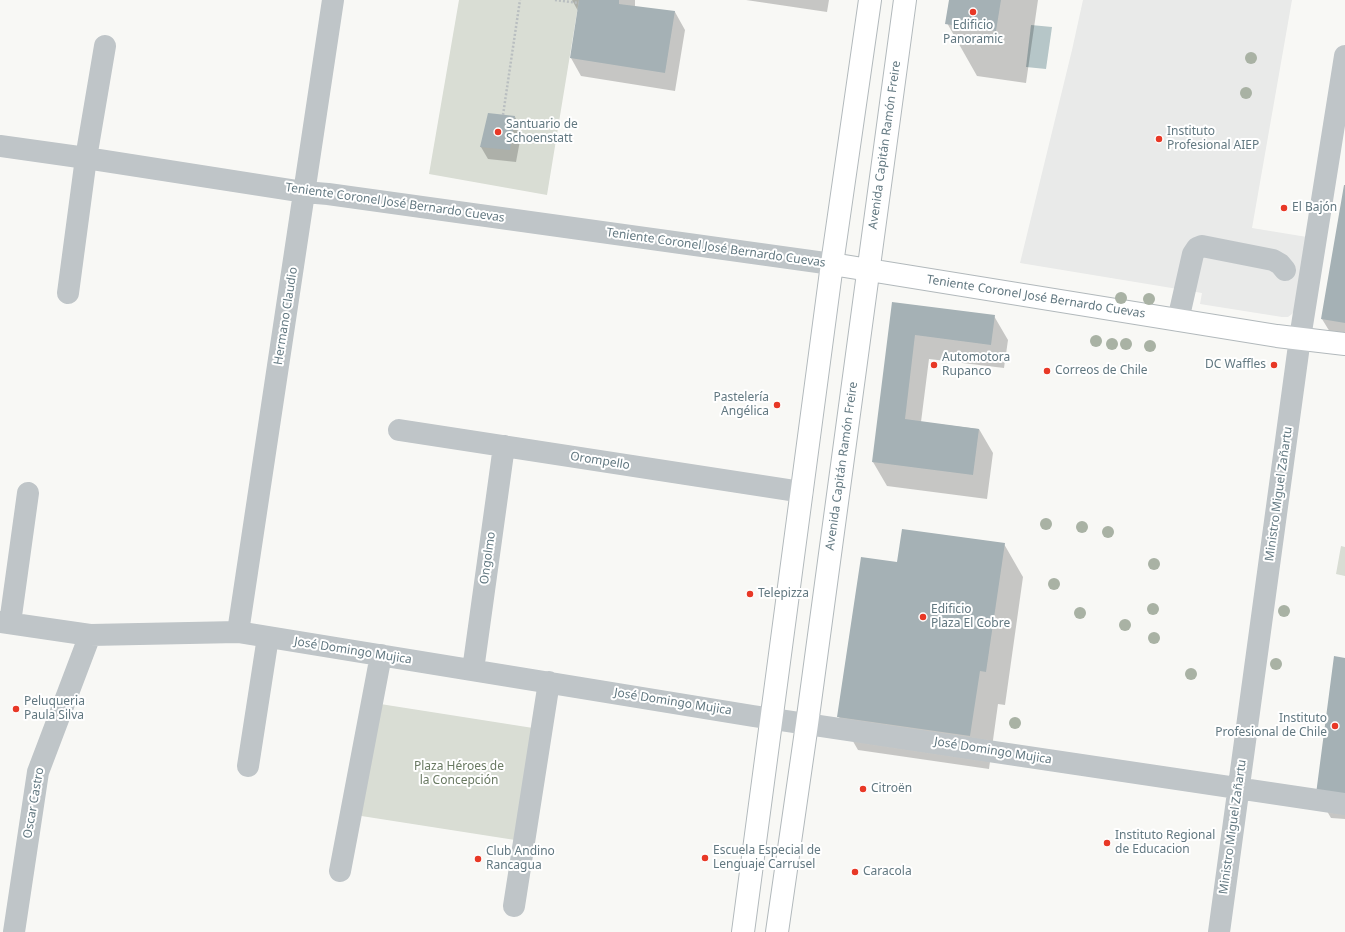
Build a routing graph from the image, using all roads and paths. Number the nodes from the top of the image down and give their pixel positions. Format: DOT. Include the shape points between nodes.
graph roads {
  1 [pos="333,0"];
  2 [pos="520,0"];
  3 [pos="555,0"];
  4 [pos="870,0"];
  5 [pos="905,0"];
  6 [pos="578,3"];
  7 [pos="105,46"];
  8 [pos="1345,56"];
  9 [pos="503,115"];
  10 [pos="0,146"];
  11 [pos="86,158"];
  12 [pos="304,192"];
  13 [pos="832,264"];
  14 [pos="868,270"];
  15 [pos="1284,270"];
  16 [pos="68,293"];
  17 [pos="1178,320"];
  18 [pos="1300,338"];
  19 [pos="1345,344"];
  20 [pos="399,430"];
  21 [pos="504,446"];
  22 [pos="802,492"];
  23 [pos="28,493"];
  24 [pos="5,622"];
  25 [pos="238,632"];
  26 [pos="90,635"];
  27 [pos="268,637"];
  28 [pos="381,655"];
  29 [pos="473,670"];
  30 [pos="549,682"];
  31 [pos="772,718"];
  32 [pos="807,724"];
  33 [pos="248,766"];
  34 [pos="1239,788"];
  35 [pos="1345,804"];
  36 [pos="340,871"];
  37 [pos="514,906"];
  38 [pos="14,932"];
  39 [pos="743,932"];
  40 [pos="777,932"];
  41 [pos="1219,932"];
  1 -- 12 [label="street, Hermano Claudio"];
  2 -- 9 [label="path"];
  3 -- 6 [label="path"];
  4 -- 13 [label="main road"];
  5 -- 14 [label="main road, Avenida Capitán Ramón Freire"];
  7 -- 11 [label="street"];
  8 -- 18 [label="street, Ministro Miguel Zañartu"];
  10 -- 11 [label="street, Teniente Coronel José Bernardo Cuevas"];
  11 -- 12 [label="street, Teniente Coronel José Bernardo Cuevas"];
  11 -- 16 [label="street"];
  12 -- 13 [label="street, Teniente Coronel José Bernardo Cuevas"];
  12 -- 25 [label="street, Hermano Claudio"];
  13 -- 14 [label="main road, Teniente Coronel José Bernardo Cuevas"];
  13 -- 22 [label="main road"];
  14 -- 17 [label="main road, Teniente Coronel José Bernardo Cuevas"];
  14 -- 32 [label="main road, Avenida Capitán Ramón Freire"];
  15 -- 17 [label="street" via="1280,264 1272,260 1202,246 1197,248 1193,254"];
  17 -- 18 [label="main road, Teniente Coronel José Bernardo Cuevas"];
  18 -- 19 [label="main road, Teniente Coronel José Bernardo Cuevas"];
  18 -- 34 [label="street, Ministro Miguel Zañartu"];
  20 -- 21 [label="street, Orompello"];
  21 -- 22 [label="street, Orompello"];
  21 -- 29 [label="street, Ongolmo"];
  22 -- 31 [label="main road"];
  23 -- 24 [label="street"];
  24 -- 26 [label="street, José Domingo Mujica"];
  25 -- 26 [label="street, José Domingo Mujica"];
  25 -- 27 [label="street, José Domingo Mujica"];
  26 -- 38 [label="street, Oscar Castro" via="38,772"];
  27 -- 28 [label="street, José Domingo Mujica"];
  27 -- 33 [label="street"];
  28 -- 29 [label="street, José Domingo Mujica"];
  28 -- 36 [label="street"];
  29 -- 30 [label="street, José Domingo Mujica"];
  30 -- 31 [label="street, José Domingo Mujica"];
  30 -- 37 [label="street"];
  31 -- 32 [label="street, José Domingo Mujica"];
  31 -- 39 [label="main road"];
  32 -- 34 [label="street, José Domingo Mujica"];
  32 -- 40 [label="main road, Avenida Capitán Ramón Freire"];
  34 -- 35 [label="street, José Domingo Mujica"];
  34 -- 41 [label="street, Ministro Miguel Zañartu"];
}
